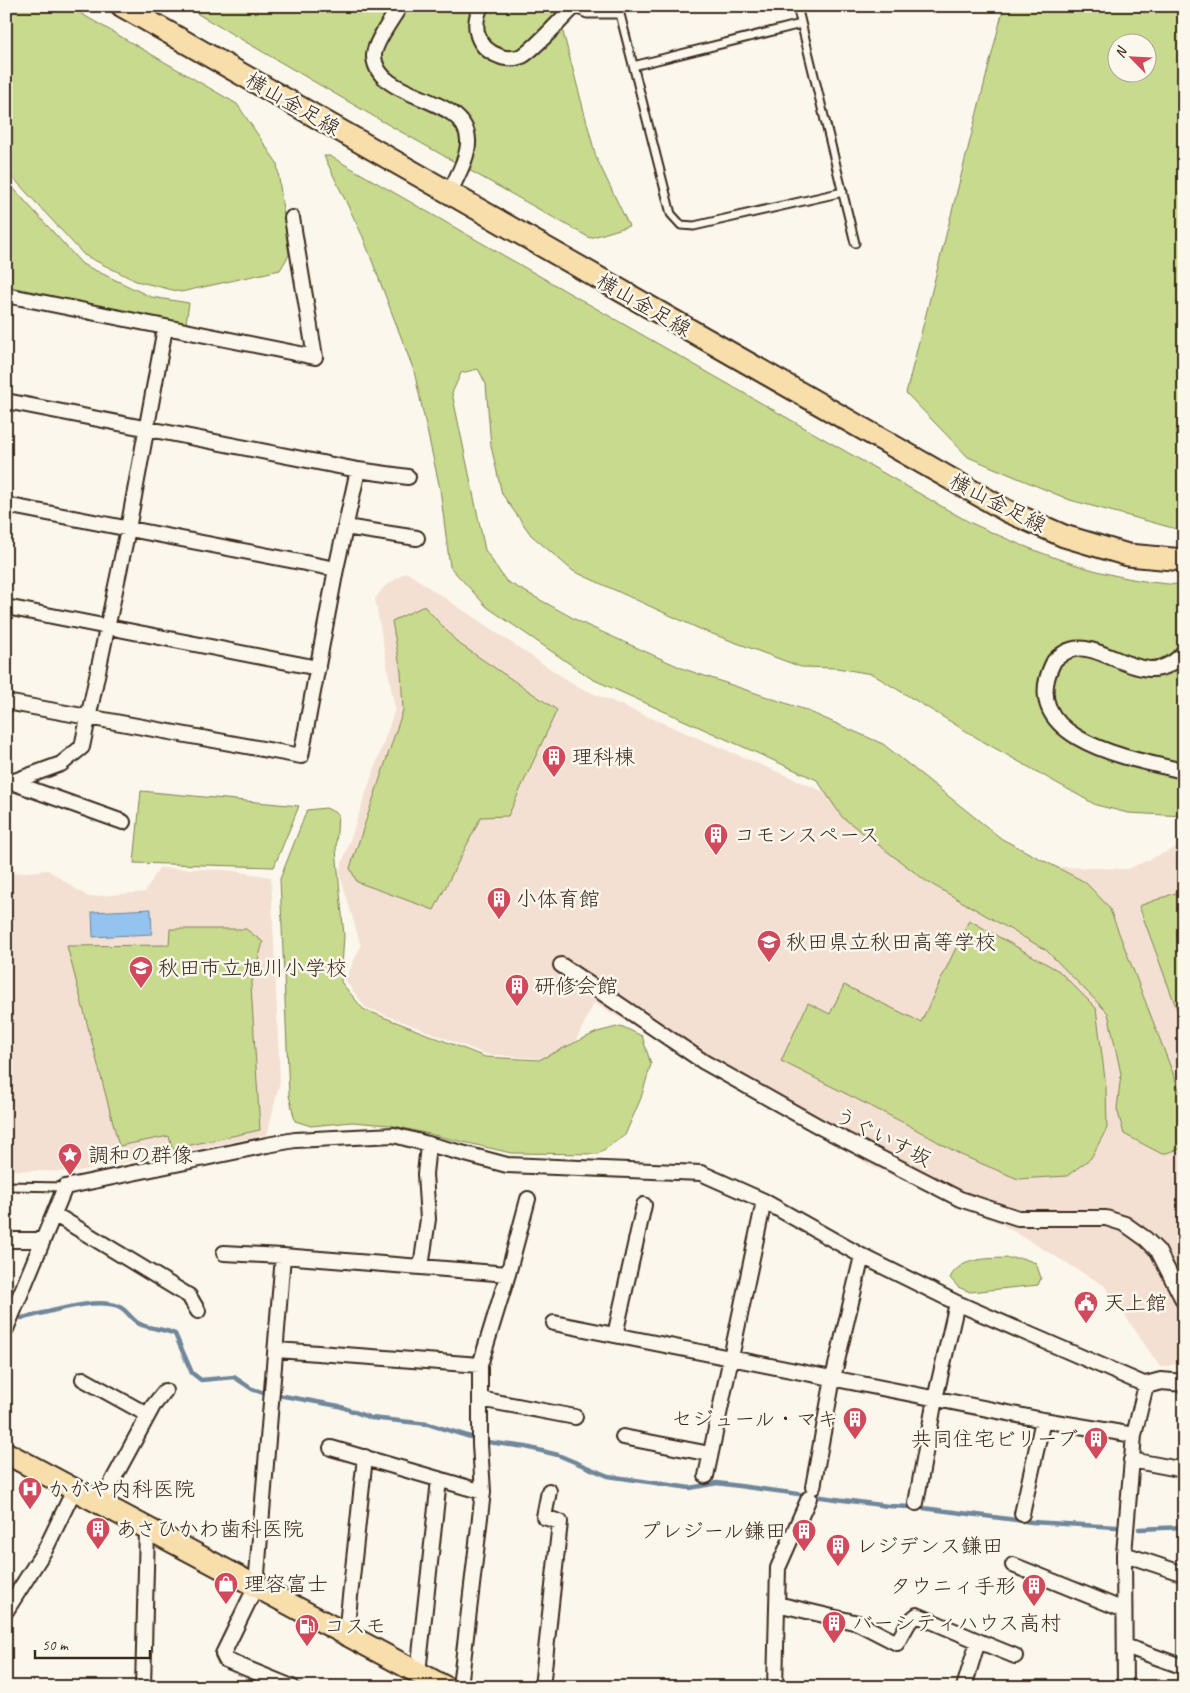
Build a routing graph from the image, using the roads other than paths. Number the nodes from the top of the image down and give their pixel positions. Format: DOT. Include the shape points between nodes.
graph roads {
  1 [pos="122,6"];
  2 [pos="400,6"];
  3 [pos="481,6"];
  4 [pos="797,6"];
  5 [pos="573,8"];
  6 [pos="801,24"];
  7 [pos="633,66"];
  8 [pos="843,192"];
  9 [pos="450,194"];
  10 [pos="292,218"];
  11 [pos="855,243"];
  12 [pos="6,295"];
  13 [pos="165,328"];
  14 [pos="6,401"];
  15 [pos="146,427"];
  16 [pos="358,470"];
  17 [pos="408,477"];
  18 [pos="6,505"];
  19 [pos="345,526"];
  20 [pos="128,529"];
  21 [pos="417,538"];
  22 [pos="1184,560"];
  23 [pos="336,569"];
  24 [pos="6,607"];
  25 [pos="108,628"];
  26 [pos="1184,652"];
  27 [pos="318,668"];
  28 [pos="6,702"];
  29 [pos="89,718"];
  30 [pos="1184,771"];
  31 [pos="8,783"];
  32 [pos="123,822"];
  33 [pos="561,965"];
  34 [pos="428,1145"];
  35 [pos="6,1186"];
  36 [pos="65,1187"];
  37 [pos="528,1199"];
  38 [pos="764,1201"];
  39 [pos="644,1205"];
  40 [pos="54,1214"];
  41 [pos="6,1240"];
  42 [pos="43,1240"];
  43 [pos="224,1253"];
  44 [pos="283,1256"];
  45 [pos="862,1256"];
  46 [pos="421,1267"];
  47 [pos="508,1274"];
  48 [pos="957,1302"];
  49 [pos="1184,1302"];
  50 [pos="198,1311"];
  51 [pos="554,1323"];
  52 [pos="6,1329"];
  53 [pos="615,1335"];
  54 [pos="276,1350"];
  55 [pos="730,1357"];
  56 [pos="480,1365"];
  57 [pos="833,1378"];
  58 [pos="83,1379"];
  59 [pos="1184,1383"];
  60 [pos="1146,1385"];
  61 [pos="165,1391"];
  62 [pos="480,1399"];
  63 [pos="935,1399"];
  64 [pos="148,1415"];
  65 [pos="575,1417"];
  66 [pos="1043,1420"];
  67 [pos="1134,1435"];
  68 [pos="623,1437"];
  69 [pos="330,1448"];
  70 [pos="6,1453"];
  71 [pos="710,1454"];
  72 [pos="365,1458"];
  73 [pos="1131,1460"];
  74 [pos="1184,1470"];
  75 [pos="706,1476"];
  76 [pos="439,1480"];
  77 [pos="74,1490"];
  78 [pos="550,1490"];
  79 [pos="483,1492"];
  80 [pos="916,1503"];
  81 [pos="100,1504"];
  82 [pos="1022,1514"];
  83 [pos="147,1529"];
  84 [pos="1124,1554"];
  85 [pos="1013,1565"];
  86 [pos="1184,1574"];
  87 [pos="256,1586"];
  88 [pos="777,1604"];
  89 [pos="1124,1610"];
  90 [pos="6,1611"];
  91 [pos="346,1634"];
  92 [pos="978,1641"];
  93 [pos="1125,1646"];
  94 [pos="1016,1656"];
  95 [pos="1184,1667"];
  96 [pos="418,1673"];
  97 [pos="143,1687"];
  98 [pos="292,1687"];
  99 [pos="445,1687"];
  100 [pos="460,1687"];
  101 [pos="542,1687"];
  102 [pos="775,1687"];
  103 [pos="964,1687"];
  104 [pos="1125,1687"];
  1 -- 9 [label="main road, 横山金足線"];
  2 -- 9 [label="street" via="380,38 374,56 380,73 387,80 445,109 458,118 465,130 468,139 466,152"];
  3 -- 5 [label="street" via="475,29 479,43 489,53 505,59 522,56"];
  4 -- 6 [label="lane"];
  5 -- 7 [label="lane" via="587,14 620,14"];
  6 -- 7 [label="lane"];
  6 -- 8 [label="lane"];
  7 -- 8 [label="lane" via="671,214 681,225 694,226"];
  8 -- 11 [label="lane"];
  9 -- 22 [label="main road, 横山金足線" via="1007,511 1056,532 1128,555"];
  10 -- 13 [label="street" via="315,357"];
  12 -- 13 [label="street"];
  13 -- 15 [label="street"];
  14 -- 15 [label="street"];
  15 -- 16 [label="street"];
  15 -- 20 [label="street"];
  16 -- 17 [label="street"];
  16 -- 19 [label="street"];
  18 -- 20 [label="street"];
  19 -- 21 [label="street"];
  19 -- 23 [label="street"];
  20 -- 23 [label="street"];
  20 -- 25 [label="street"];
  23 -- 27 [label="street"];
  24 -- 25 [label="street"];
  25 -- 27 [label="street"];
  25 -- 29 [label="street"];
  26 -- 30 [label="street" via="1176,662 1153,670 1124,664 1092,649 1069,650 1054,660 1044,687 1047,708 1057,723 1071,733 1102,749"];
  27 -- 29 [label="street" via="301,756"];
  28 -- 29 [label="street"];
  29 -- 31 [label="street" via="82,747 61,764"];
  31 -- 32 [label="street"];
  33 -- 49 [label="street, うぐいす坂" via="704,1062 820,1127 960,1199 1018,1218 1106,1218 1125,1224 1158,1251"];
  34 -- 36 [label="street" via="394,1135 295,1140"];
  34 -- 38 [label="street" via="506,1165 701,1173"];
  34 -- 46 [label="street" via="425,1174 428,1219"];
  35 -- 36 [label="lane"];
  36 -- 40 [label="street"];
  37 -- 47 [label="street"];
  38 -- 45 [label="street"];
  38 -- 55 [label="street"];
  39 -- 53 [label="street"];
  40 -- 42 [label="street"];
  40 -- 50 [label="street" via="189,1296"];
  41 -- 42 [label="street"];
  42 -- 52 [label="street"];
  43 -- 44 [label="street"];
  44 -- 46 [label="street"];
  44 -- 54 [label="street"];
  45 -- 48 [label="street"];
  45 -- 57 [label="street"];
  46 -- 47 [label="street"];
  47 -- 56 [label="street"];
  48 -- 60 [label="street"];
  48 -- 63 [label="street"];
  51 -- 53 [label="street"];
  53 -- 55 [label="street"];
  54 -- 56 [label="street"];
  54 -- 87 [label="street"];
  55 -- 57 [label="street"];
  55 -- 71 [label="street"];
  56 -- 62 [label="street"];
  57 -- 63 [label="street"];
  57 -- 88 [label="street" via="811,1492 778,1568"];
  58 -- 64 [label="street"];
  59 -- 60 [label="street" via="1161,1381"];
  60 -- 67 [label="street"];
  61 -- 64 [label="street"];
  62 -- 65 [label="street"];
  62 -- 79 [label="street"];
  63 -- 66 [label="street"];
  63 -- 80 [label="street"];
  64 -- 81 [label="street"];
  66 -- 67 [label="street"];
  66 -- 82 [label="street"];
  67 -- 73 [label="street"];
  68 -- 71 [label="street"];
  69 -- 72 [label="street"];
  70 -- 77 [label="main road"];
  71 -- 75 [label="street"];
  72 -- 76 [label="street"];
  72 -- 91 [label="street"];
  73 -- 74 [label="street"];
  73 -- 84 [label="street"];
  76 -- 79 [label="street"];
  76 -- 96 [label="street"];
  77 -- 81 [label="main road"];
  77 -- 90 [label="street" via="46,1548"];
  78 -- 101 [label="street" via="544,1517 560,1522"];
  79 -- 100 [label="street"];
  81 -- 83 [label="main road"];
  83 -- 87 [label="main road"];
  83 -- 97 [label="street"];
  84 -- 86 [label="street"];
  84 -- 89 [label="street"];
  85 -- 89 [label="street"];
  87 -- 91 [label="main road"];
  87 -- 98 [label="street" via="223,1654 226,1660"];
  88 -- 92 [label="street" via="858,1623 897,1643 917,1615"];
  88 -- 102 [label="street"];
  89 -- 93 [label="street"];
  91 -- 96 [label="main road"];
  92 -- 94 [label="street"];
  92 -- 103 [label="street"];
  93 -- 95 [label="street"];
  93 -- 104 [label="street"];
  96 -- 99 [label="main road"];
}
